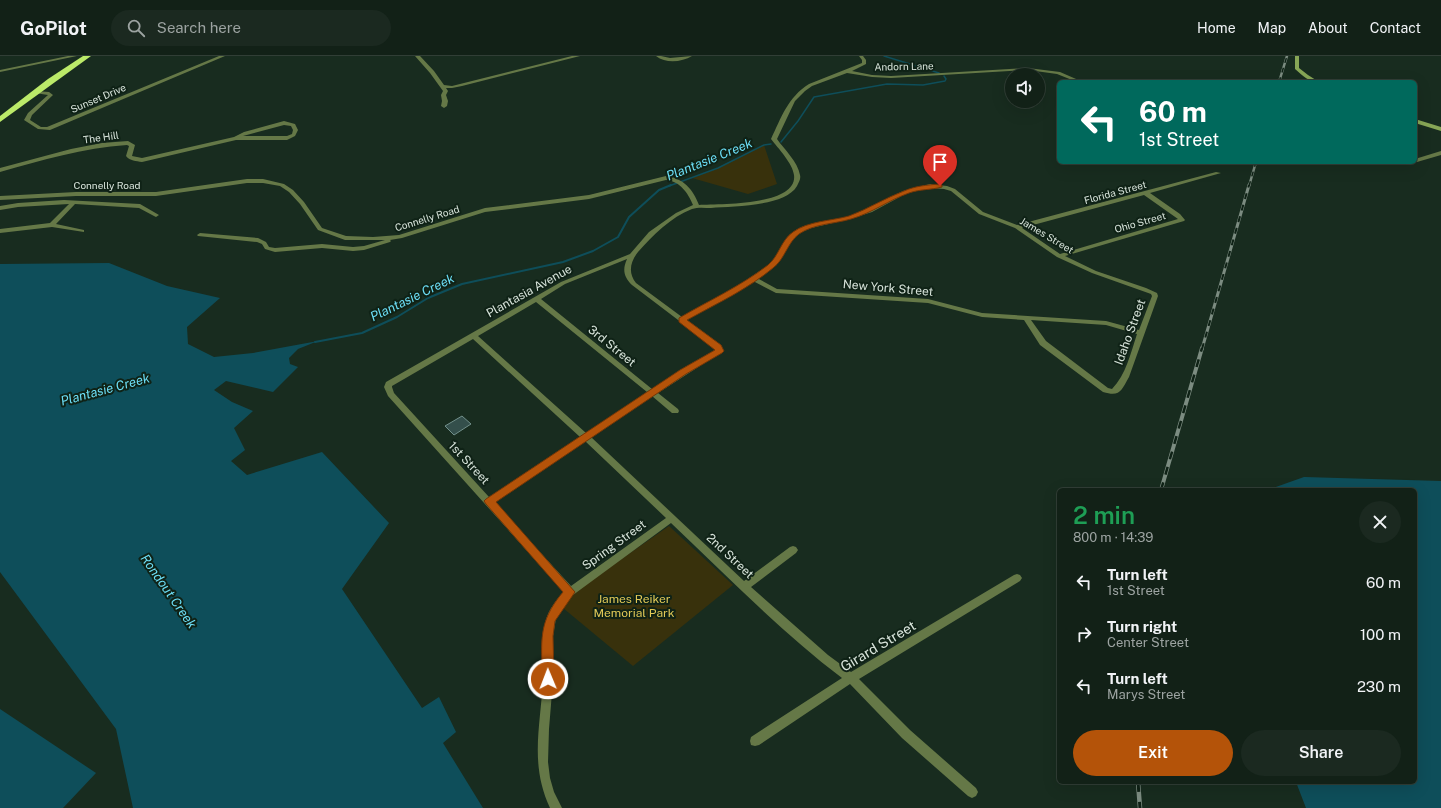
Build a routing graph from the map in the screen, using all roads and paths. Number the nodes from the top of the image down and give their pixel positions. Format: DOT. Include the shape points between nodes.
graph roads {
  1 [pos="74,56"];
  2 [pos="88,56"];
  3 [pos="223,56"];
  4 [pos="417,56"];
  5 [pos="578,56"];
  6 [pos="658,56"];
  7 [pos="690,56"];
  8 [pos="861,56"];
  9 [pos="1297,56"];
  10 [pos="0,70"];
  11 [pos="846,72"];
  12 [pos="1076,80"];
  13 [pos="1313,80"];
  14 [pos="442,86"];
  15 [pos="37,92"];
  16 [pos="444,106"];
  17 [pos="0,120"];
  18 [pos="1417,122"];
  19 [pos="1441,129"];
  20 [pos="236,138"];
  21 [pos="1441,153"];
  22 [pos="1417,160"];
  23 [pos="0,170"];
  24 [pos="1218,173"];
  25 [pos="1146,193"];
  26 [pos="0,198"];
  27 [pos="73,203"];
  28 [pos="696,206"];
  29 [pos="0,208"];
  30 [pos="156,215"];
  31 [pos="52,225"];
  32 [pos="1017,227"];
  33 [pos="0,231"];
  34 [pos="82,231"];
  35 [pos="200,235"];
  36 [pos="400,237"];
  37 [pos="632,255"];
  38 [pos="1059,256"];
  39 [pos="754,278"];
  40 [pos="1139,287"];
  41 [pos="536,298"];
  42 [pos="1026,318"];
  43 [pos="682,320"];
  44 [pos="1141,333"];
  45 [pos="473,335"];
  46 [pos="389,384"];
  47 [pos="652,393"];
  48 [pos="675,411"];
  49 [pos="585,438"];
  50 [pos="489,501"];
  51 [pos="672,518"];
  52 [pos="792,550"];
  53 [pos="1017,578"];
  54 [pos="744,587"];
  55 [pos="570,592"];
  56 [pos="851,678"];
  57 [pos="755,741"];
  58 [pos="972,792"];
  59 [pos="556,808"];
  1 -- 10 [label="street"];
  2 -- 15 [label="highway"];
  3 -- 15 [label="street, Sunset Drive" via="48,129 40,128 27,120 51,95"];
  4 -- 14 [label="street"];
  5 -- 14 [label="street" via="462,85"];
  6 -- 7 [label="street" via="664,60"];
  8 -- 11 [label="street" via="864,64"];
  9 -- 13 [label="street" via="1297,68"];
  11 -- 12 [label="street, Andorn Lane" via="891,77 1028,69 1058,73"];
  11 -- 28 [label="street" via="815,83 797,94 774,139 797,174 791,191 772,200 757,203"];
  14 -- 16 [label="street" via="446,91 443,95"];
  15 -- 17 [label="highway"];
  18 -- 19 [label="street"];
  20 -- 20 [label="street, The Hill" via="284,123 292,124 296,128 293,136 287,138"];
  20 -- 23 [label="street, The Hill" via="142,160 129,156 132,145 128,143 102,145"];
  21 -- 22 [label="street"];
  24 -- 25 [label="street, Florida Street"];
  25 -- 32 [label="street, Florida Street"];
  25 -- 38 [label="street, Ohio Street" via="1182,220"];
  26 -- 36 [label="street, Connelly Road" via="76,194 156,194 263,181 291,191 320,229 345,238"];
  27 -- 29 [label="street"];
  27 -- 30 [label="street" via="140,206"];
  27 -- 31 [label="street"];
  28 -- 36 [label="street, Connelly Road" via="692,194 677,179 666,178 589,197 485,210"];
  28 -- 37 [label="street, Plantasia Avenue" via="662,225"];
  31 -- 33 [label="street"];
  31 -- 34 [label="street"];
  32 -- 38 [label="street, James Street"];
  32 -- 39 [label="street, James Street" via="981,213 953,190 940,186 920,188 906,192 870,211 809,227 796,233 788,241 779,258"];
  35 -- 36 [label="street" via="258,240 267,248 275,250 316,246 364,248"];
  37 -- 41 [label="street, Plantasia Avenue" via="568,280"];
  37 -- 43 [label="street" via="626,274 628,278"];
  38 -- 40 [label="street, James Street" via="1094,272"];
  39 -- 42 [label="street, New York Street" via="776,291 928,301 982,315"];
  39 -- 43 [label="street, James Street"];
  40 -- 44 [label="street, Idaho Street" via="1154,294"];
  41 -- 45 [label="street, Plantasia Avenue"];
  41 -- 47 [label="street, 3rd Street"];
  42 -- 44 [label="street, New York Street" via="1106,323"];
  42 -- 44 [label="street, Idaho Street" via="1043,343 1110,392 1115,391 1125,377"];
  43 -- 47 [label="street" via="720,350"];
  45 -- 46 [label="street, Plantasia Avenue"];
  45 -- 49 [label="street, 2nd Street"];
  46 -- 50 [label="street, 1st Street" via="391,394"];
  47 -- 48 [label="street, 3rd Street"];
  47 -- 49 [label="street"];
  49 -- 50 [label="street"];
  49 -- 51 [label="street, 2nd Street"];
  50 -- 55 [label="street, 1st Street"];
  51 -- 54 [label="street, 2nd Street"];
  51 -- 55 [label="street, Spring Street"];
  52 -- 54 [label="street"];
  53 -- 56 [label="street, Girard Street"];
  54 -- 56 [label="street, 2nd Street" via="824,658"];
  55 -- 59 [label="street, Spring Street" via="550,620 547,636 544,780"];
  56 -- 57 [label="street, Girard Street"];
  56 -- 58 [label="street, 2nd Street" via="906,734"];
}
